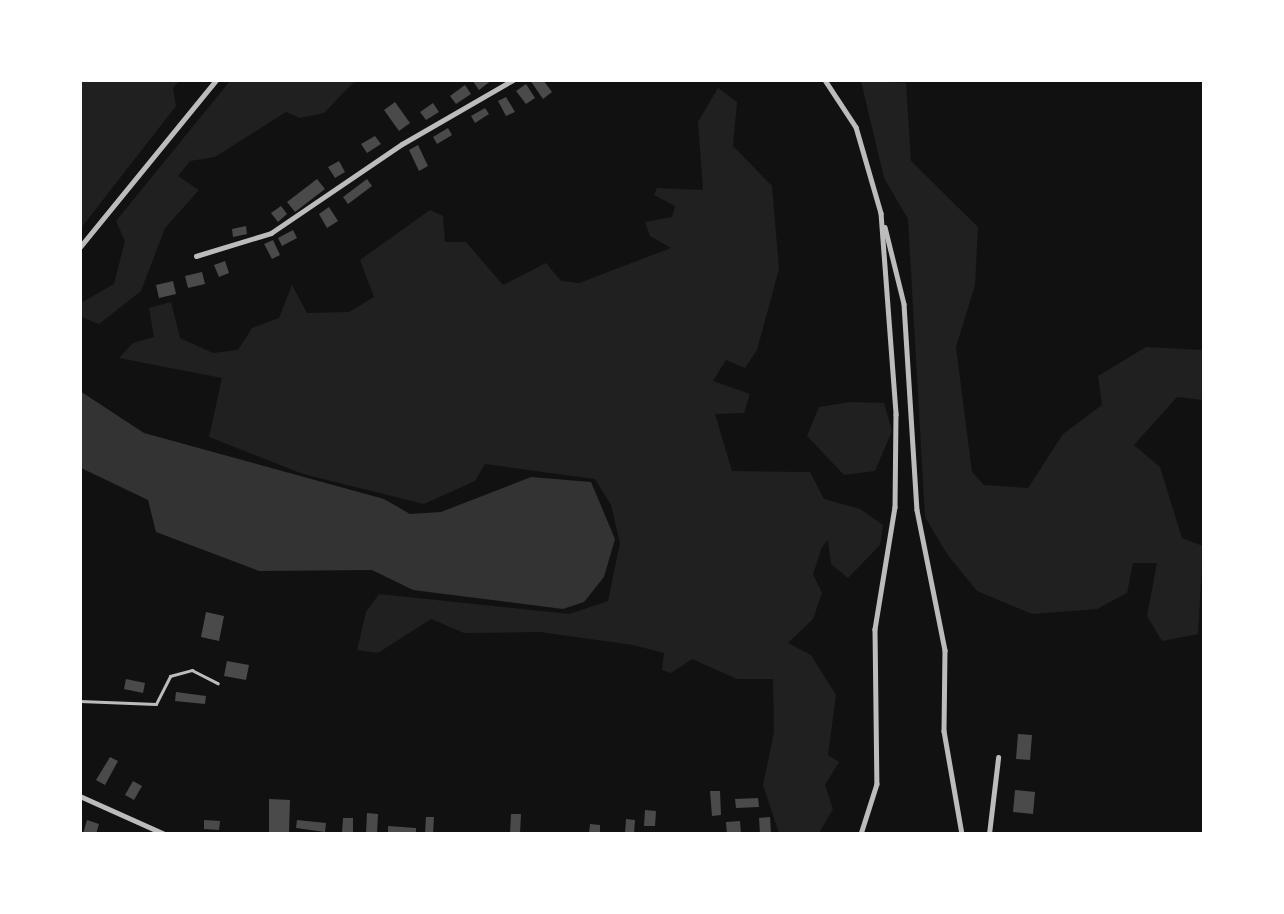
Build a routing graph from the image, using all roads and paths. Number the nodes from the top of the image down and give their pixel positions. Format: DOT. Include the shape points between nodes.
graph roads {
  1 [pos="216,80"];
  2 [pos="513,80"];
  3 [pos="825,80"];
  4 [pos="881,213"];
  5 [pos="80,247"];
  6 [pos="196,256"];
  7 [pos="218,683"];
  8 [pos="80,701"];
  9 [pos="998,758"];
  10 [pos="80,796"];
  11 [pos="165,834"];
  12 [pos="861,834"];
  13 [pos="962,834"];
  14 [pos="989,834"];
  1 -- 5 [label="street"];
  2 -- 6 [label="street" via="393,150 271,233"];
  3 -- 4 [label="street" via="856,127"];
  4 -- 12 [label="street" via="896,414 895,507 875,629 877,784"];
  4 -- 13 [label="street" via="904,304 917,510 945,650 944,731"];
  7 -- 8 [label="lane" via="192,670 170,677 156,704"];
  9 -- 14 [label="street"];
  10 -- 11 [label="street"];
}
